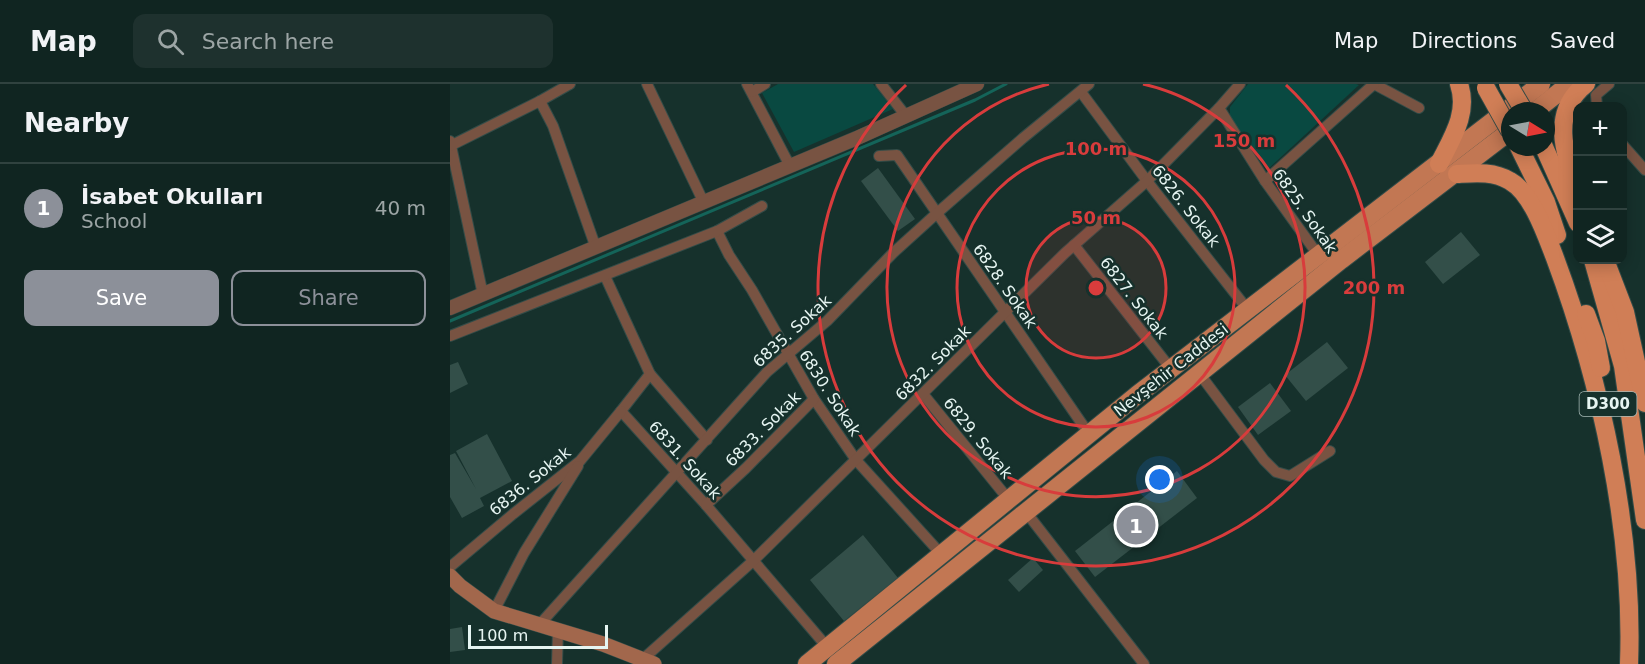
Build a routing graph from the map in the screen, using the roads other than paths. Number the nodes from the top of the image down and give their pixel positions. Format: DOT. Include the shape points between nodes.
graph roads {
  1 [pos="570,84"];
  2 [pos="646,84"];
  3 [pos="765,84"];
  4 [pos="881,84"];
  5 [pos="977,84"];
  6 [pos="1240,84"];
  7 [pos="1374,84"];
  8 [pos="1459,84"];
  9 [pos="1508,84"];
  10 [pos="1541,84"];
  11 [pos="1586,84"];
  12 [pos="1609,84"];
  13 [pos="1568,85"];
  14 [pos="1484,86"];
  15 [pos="749,88"];
  16 [pos="956,88"];
  17 [pos="1085,88"];
  18 [pos="540,101"];
  19 [pos="1519,102"];
  20 [pos="1546,102"];
  21 [pos="1597,102"];
  22 [pos="1219,108"];
  23 [pos="1419,108"];
  24 [pos="1501,115"];
  25 [pos="906,116"];
  26 [pos="1501,138"];
  27 [pos="451,144"];
  28 [pos="1627,149"];
  29 [pos="879,156"];
  30 [pos="1524,156"];
  31 [pos="1548,156"];
  32 [pos="1439,164"];
  33 [pos="790,166"];
  34 [pos="1645,170"];
  35 [pos="1457,174"];
  36 [pos="1573,175"];
  37 [pos="1147,181"];
  38 [pos="1265,181"];
  39 [pos="704,202"];
  40 [pos="762,206"];
  41 [pos="1573,212"];
  42 [pos="936,214"];
  43 [pos="717,231"];
  44 [pos="1074,245"];
  45 [pos="596,248"];
  46 [pos="1323,263"];
  47 [pos="1594,264"];
  48 [pos="1607,264"];
  49 [pos="605,276"];
  50 [pos="483,295"];
  51 [pos="450,308"];
  52 [pos="1248,310"];
  53 [pos="1006,312"];
  54 [pos="450,336"];
  55 [pos="787,354"];
  56 [pos="1171,369"];
  57 [pos="650,374"];
  58 [pos="1199,374"];
  59 [pos="923,394"];
  60 [pos="814,399"];
  61 [pos="1645,403"];
  62 [pos="621,411"];
  63 [pos="1089,434"];
  64 [pos="707,440"];
  65 [pos="1329,451"];
  66 [pos="856,460"];
  67 [pos="580,461"];
  68 [pos="677,472"];
  69 [pos="1009,500"];
  70 [pos="706,505"];
  71 [pos="1026,512"];
  72 [pos="1645,520"];
  73 [pos="942,555"];
  74 [pos="753,561"];
  75 [pos="450,567"];
  76 [pos="450,576"];
  77 [pos="494,611"];
  78 [pos="540,624"];
  79 [pos="558,630"];
  80 [pos="832,656"];
  81 [pos="649,662"];
  82 [pos="557,664"];
  83 [pos="807,664"];
  84 [pos="1144,664"];
  85 [pos="1629,664"];
  86 [pos="1637,664"];
  1 -- 18 [label="street"];
  2 -- 39 [label="street"];
  3 -- 15 [label="street"];
  4 -- 25 [label="street"];
  5 -- 16 [label="street"];
  6 -- 22 [label="street, 6832. Sokak"];
  7 -- 23 [label="street"];
  7 -- 38 [label="street"];
  8 -- 32 [label="highway" via="1463,107"];
  9 -- 19 [label="highway, bridge"];
  10 -- 32 [label="main road, Nevşehir Caddesi"];
  11 -- 36 [label="highway" via="1570,98 1563,130 1563,147"];
  12 -- 21 [label="street" via="1596,95"];
  13 -- 20 [label="main road"];
  14 -- 24 [label="highway, bridge"];
  15 -- 33 [label="street"];
  16 -- 25 [label="street"];
  17 -- 37 [label="street, 6826. Sokak"];
  17 -- 42 [label="street, 6835. Sokak"];
  18 -- 27 [label="street"];
  18 -- 45 [label="street" via="553,126"];
  22 -- 37 [label="street, 6832. Sokak"];
  22 -- 38 [label="street, 6825. Sokak"];
  25 -- 33 [label="street"];
  26 -- 35 [label="main road, Nevşehir Caddesi"];
  27 -- 50 [label="street"];
  28 -- 34 [label="street"];
  29 -- 42 [label="street, 6828. Sokak" via="897,155"];
  30 -- 86 [label="highway, D300" via="1546,202 1596,341 1627,506 1638,602"];
  31 -- 41 [label="highway"];
  32 -- 46 [label="main road, Nevşehir Caddesi"];
  33 -- 39 [label="street"];
  35 -- 46 [label="main road, Nevşehir Caddesi"];
  35 -- 85 [label="highway" via="1491,173 1511,181 1527,198 1545,231 1568,293 1617,490 1627,580"];
  37 -- 44 [label="street, 6832. Sokak"];
  37 -- 52 [label="street, 6826. Sokak"];
  38 -- 46 [label="street, 6825. Sokak"];
  39 -- 45 [label="street"];
  40 -- 43 [label="street"];
  42 -- 53 [label="street, 6828. Sokak"];
  42 -- 55 [label="street, 6835. Sokak" via="827,321"];
  43 -- 49 [label="street"];
  43 -- 55 [label="street, 6830. Sokak"];
  44 -- 53 [label="street, 6832. Sokak"];
  44 -- 56 [label="street, 6827. Sokak"];
  45 -- 50 [label="street"];
  46 -- 52 [label="main road, Nevşehir Caddesi"];
  46 -- 58 [label="main road, Nevşehir Caddesi"];
  47 -- 72 [label="highway, D300" via="1623,366"];
  48 -- 61 [label="highway" via="1625,312"];
  49 -- 54 [label="street"];
  49 -- 57 [label="street"];
  50 -- 51 [label="street"];
  52 -- 56 [label="main road, Nevşehir Caddesi"];
  53 -- 59 [label="street, 6832. Sokak"];
  53 -- 63 [label="street, 6828. Sokak"];
  55 -- 60 [label="street, 6830. Sokak"];
  55 -- 64 [label="street, 6835. Sokak"];
  56 -- 63 [label="main road, Nevşehir Caddesi"];
  57 -- 62 [label="street"];
  57 -- 64 [label="street"];
  58 -- 65 [label="street" via="1276,472 1290,476"];
  58 -- 71 [label="main road, Nevşehir Caddesi"];
  59 -- 66 [label="street, 6832. Sokak"];
  59 -- 69 [label="street, 6829. Sokak"];
  60 -- 66 [label="street, 6830. Sokak"];
  60 -- 70 [label="street, 6833. Sokak"];
  62 -- 67 [label="street, 6836. Sokak"];
  62 -- 68 [label="street, 6831. Sokak"];
  63 -- 69 [label="main road, Nevşehir Caddesi"];
  64 -- 68 [label="street, 6835. Sokak"];
  66 -- 73 [label="street, 6830. Sokak"];
  66 -- 74 [label="street, 6832. Sokak"];
  67 -- 75 [label="street, 6836. Sokak"];
  67 -- 77 [label="street"];
  68 -- 70 [label="street, 6831. Sokak"];
  68 -- 78 [label="street, 6835. Sokak"];
  69 -- 73 [label="main road, Nevşehir Caddesi"];
  70 -- 74 [label="street, 6831. Sokak"];
  71 -- 80 [label="main road, Nevşehir Caddesi"];
  71 -- 84 [label="street"];
  73 -- 80 [label="main road, Nevşehir Caddesi"];
  74 -- 80 [label="street, 6831. Sokak"];
  74 -- 81 [label="street, 6832. Sokak"];
  76 -- 77 [label="main road"];
  77 -- 78 [label="main road"];
  78 -- 79 [label="main road"];
  79 -- 81 [label="main road"];
  79 -- 82 [label="street"];
  80 -- 83 [label="main road, Nevşehir Caddesi"];
}
